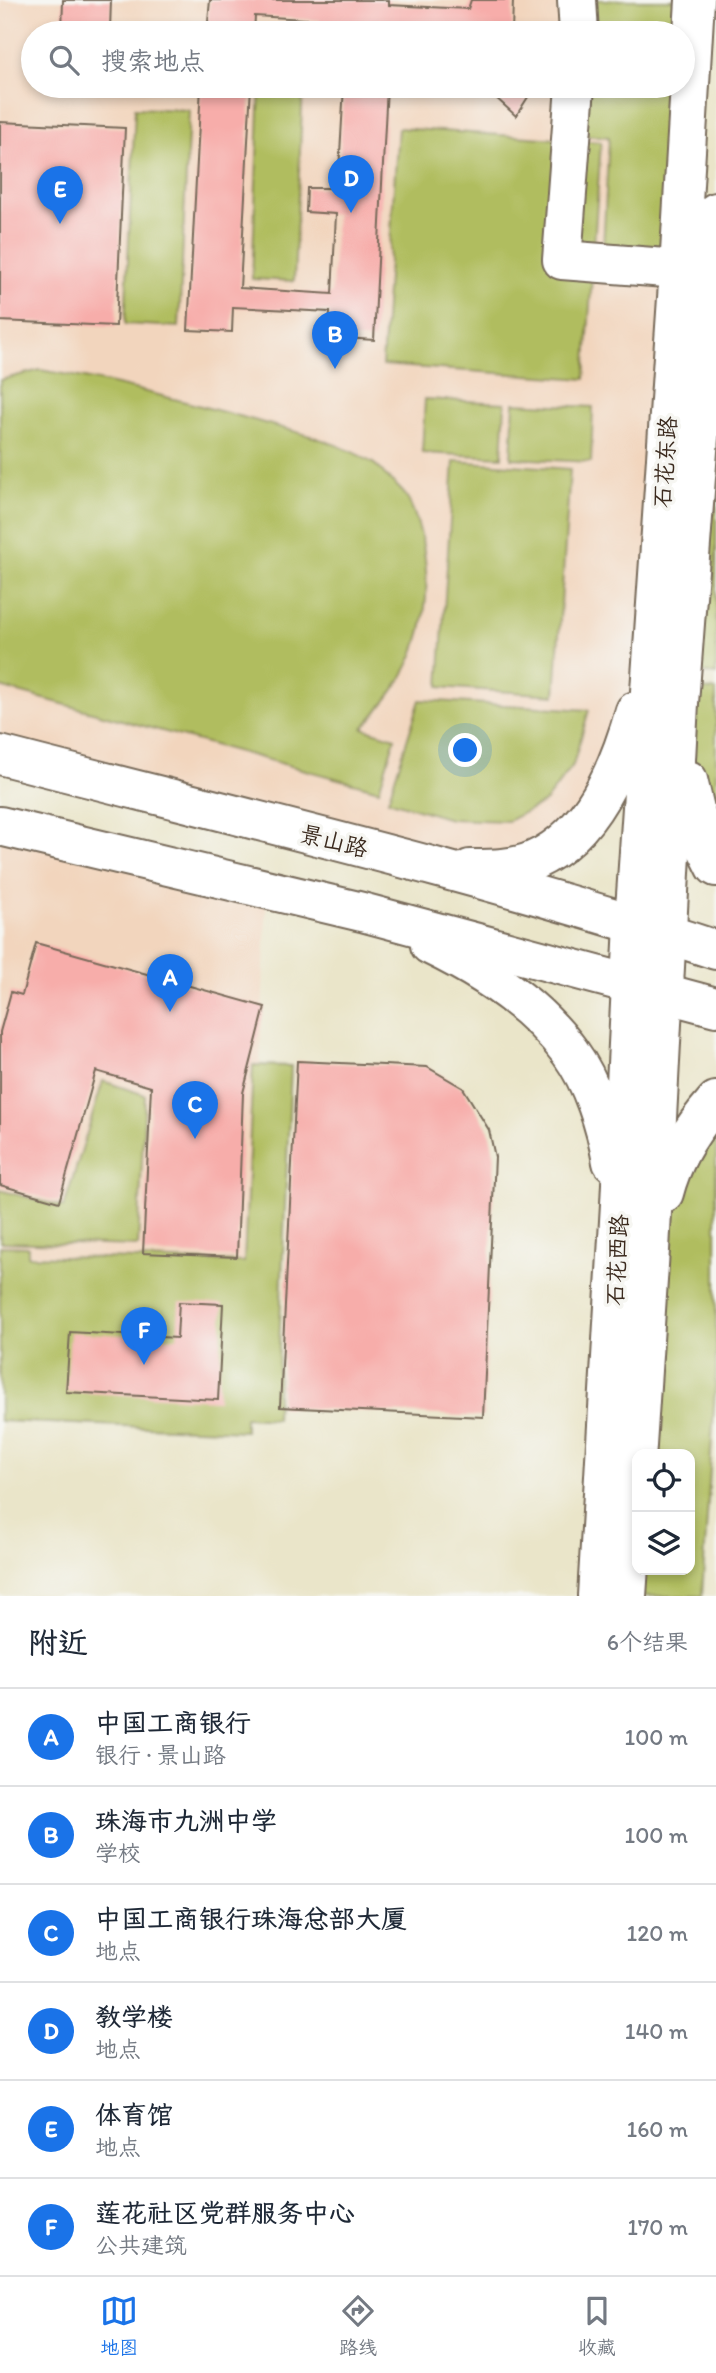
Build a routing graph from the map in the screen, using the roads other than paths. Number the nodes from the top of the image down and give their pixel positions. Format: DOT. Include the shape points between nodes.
graph roads {
  1 [pos="577,0"];
  2 [pos="695,0"];
  3 [pos="578,21"];
  4 [pos="694,21"];
  5 [pos="574,98"];
  6 [pos="689,98"];
  7 [pos="716,212"];
  8 [pos="679,269"];
  9 [pos="651,652"];
  10 [pos="679,703"];
  11 [pos="0,755"];
  12 [pos="0,826"];
  13 [pos="716,867"];
  14 [pos="445,870"];
  15 [pos="362,912"];
  16 [pos="650,929"];
  17 [pos="716,950"];
  18 [pos="647,987"];
  19 [pos="716,1007"];
  20 [pos="716,1101"];
  21 [pos="620,1204"];
  22 [pos="650,1250"];
  23 [pos="597,1596"];
  24 [pos="627,1596"];
  1 -- 3 [label="main road"];
  2 -- 4 [label="main road, 石花东路"];
  5 -- 8 [label="main road" via="562,260"];
  6 -- 8 [label="main road, 石花东路"];
  7 -- 10 [label="main road, 石花东路"];
  8 -- 9 [label="main road, 石花东路"];
  9 -- 14 [label="main road" via="627,738 606,787 571,836 533,862 495,869"];
  9 -- 16 [label="main road, 石花东路"];
  10 -- 13 [label="main road" via="689,787 702,839"];
  10 -- 16 [label="main road, 石花东路"];
  11 -- 14 [label="main road, 景山路"];
  12 -- 15 [label="main road"];
  14 -- 16 [label="main road, 景山路"];
  15 -- 18 [label="main road"];
  15 -- 21 [label="main road" via="468,963 541,1018 570,1052 590,1092 609,1143"];
  16 -- 17 [label="main road, 景山路"];
  16 -- 18 [label="main road, 石花西路"];
  18 -- 19 [label="main road"];
  18 -- 21 [label="main road, 石花西路"];
  18 -- 22 [label="main road, 石花西路"];
  20 -- 22 [label="main road" via="681,1148 667,1182"];
  21 -- 23 [label="main road, 石花西路"];
  22 -- 24 [label="main road, 石花西路"];
}
